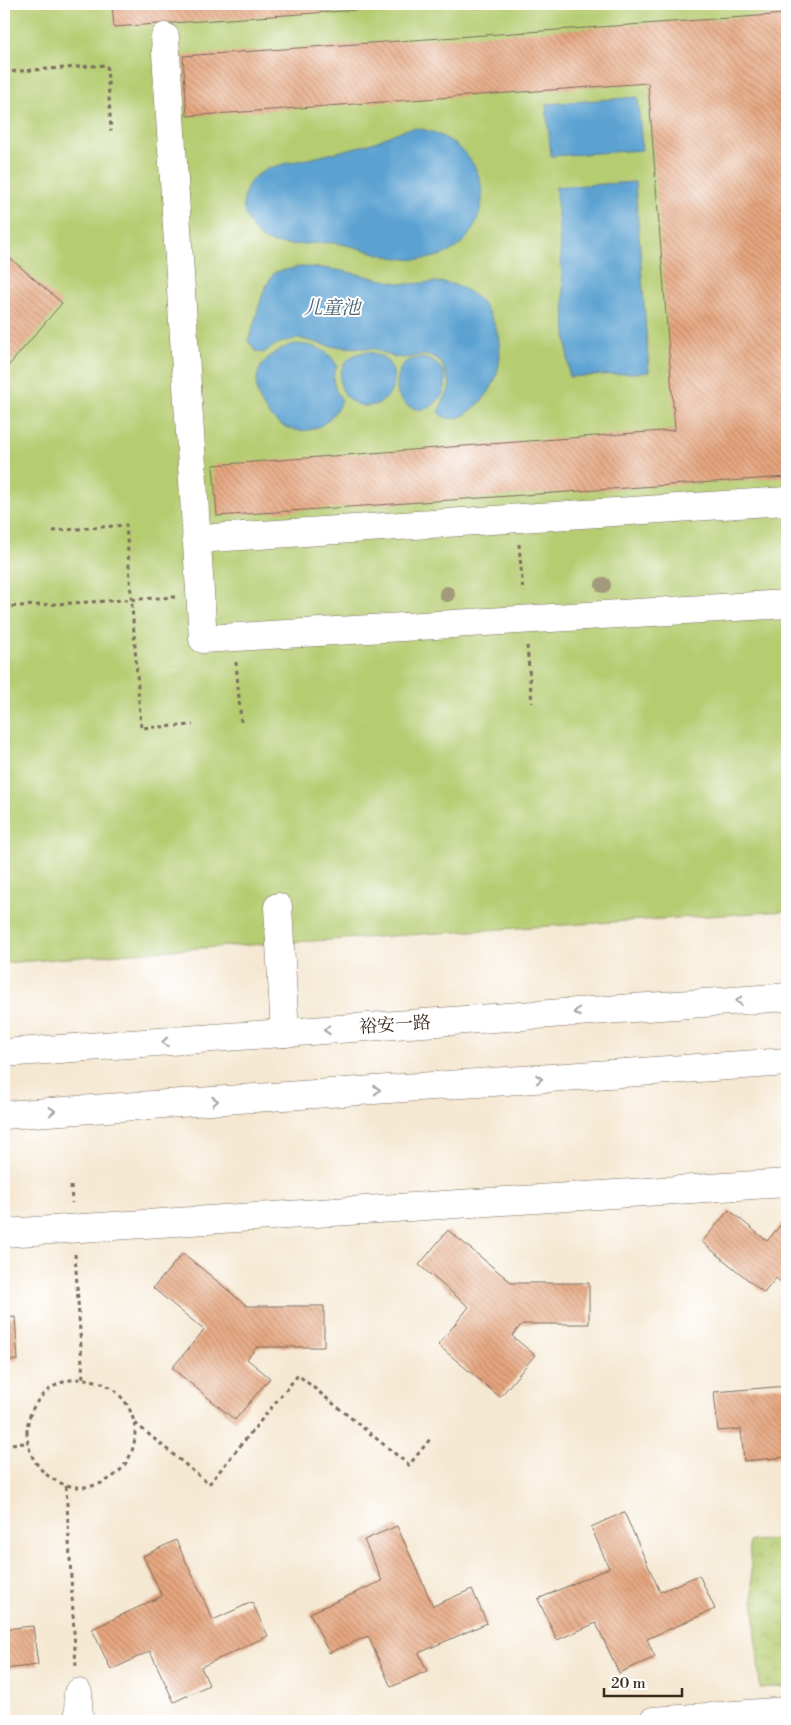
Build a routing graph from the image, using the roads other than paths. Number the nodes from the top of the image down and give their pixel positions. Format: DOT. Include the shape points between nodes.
graph roads {
  1 [pos="165,37"];
  2 [pos="785,501"];
  3 [pos="196,539"];
  4 [pos="787,604"];
  5 [pos="278,907"];
  6 [pos="787,997"];
  7 [pos="285,1033"];
  8 [pos="4,1053"];
  9 [pos="787,1062"];
  10 [pos="4,1115"];
  11 [pos="787,1183"];
  12 [pos="4,1233"];
  13 [pos="78,1693"];
  14 [pos="787,1710"];
  15 [pos="79,1721"];
  16 [pos="653,1721"];
  1 -- 3 [label="main road"];
  2 -- 3 [label="main road"];
  3 -- 4 [label="main road" via="203,639"];
  5 -- 7 [label="main road"];
  6 -- 7 [label="main road, 裕安一路, one-way"];
  7 -- 8 [label="main road, 裕安一路, one-way"];
  10 -- 9 [label="main road, one-way"];
  11 -- 12 [label="main road"];
  13 -- 15 [label="main road"];
  14 -- 16 [label="main road"];
}
